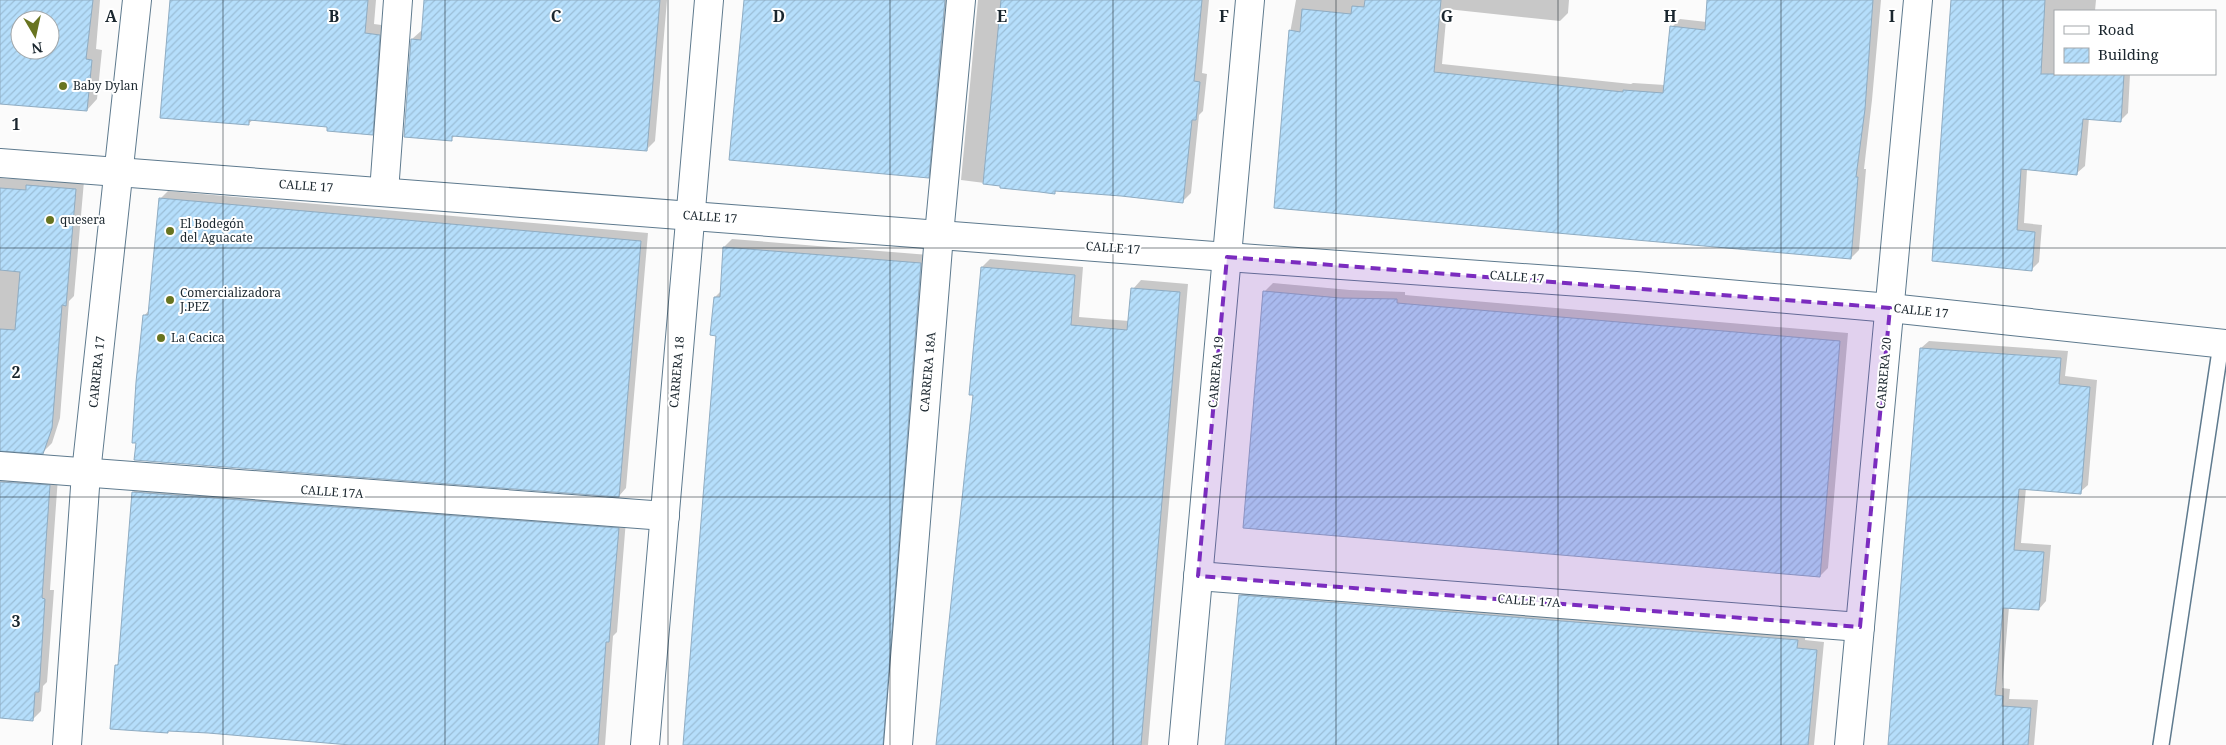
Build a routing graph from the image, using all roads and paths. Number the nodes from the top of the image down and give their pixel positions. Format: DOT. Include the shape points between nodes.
graph roads {
  1 [pos="137,0"];
  2 [pos="398,0"];
  3 [pos="709,0"];
  4 [pos="961,0"];
  5 [pos="1250,0"];
  6 [pos="1918,0"];
  7 [pos="0,163"];
  8 [pos="120,172"];
  9 [pos="384,192"];
  10 [pos="690,216"];
  11 [pos="939,235"];
  12 [pos="1227,257"];
  13 [pos="1890,308"];
  14 [pos="2224,344"];
  15 [pos="0,466"];
  16 [pos="86,473"];
  17 [pos="665,516"];
  18 [pos="1198,576"];
  19 [pos="1860,627"];
  20 [pos="67,745"];
  21 [pos="645,745"];
  22 [pos="898,745"];
  23 [pos="1183,745"];
  24 [pos="1850,745"];
  25 [pos="2161,745"];
  1 -- 8 [label="street, CARRERA 17"];
  2 -- 9 [label="street"];
  3 -- 10 [label="street, CARRERA 18"];
  4 -- 11 [label="street, CARRERA 18A"];
  5 -- 12 [label="street, CARRERA 19"];
  6 -- 13 [label="street, CARRERA 20"];
  7 -- 8 [label="street, CALLE 17"];
  8 -- 9 [label="street, CALLE 17"];
  8 -- 16 [label="street, CARRERA 17"];
  9 -- 10 [label="street, CALLE 17"];
  10 -- 11 [label="street, CALLE 17"];
  10 -- 17 [label="street, CARRERA 18"];
  11 -- 12 [label="street, CALLE 17"];
  11 -- 22 [label="street, CARRERA 18A"];
  12 -- 13 [label="street, CALLE 17" via="1464,272"];
  12 -- 18 [label="street, CARRERA 19"];
  13 -- 14 [label="street, CALLE 17"];
  13 -- 19 [label="street, CARRERA 20"];
  14 -- 25 [label="lane"];
  15 -- 16 [label="street, CALLE 17A"];
  16 -- 17 [label="street, CALLE 17A"];
  16 -- 20 [label="street, CARRERA 17"];
  17 -- 21 [label="street, CARRERA 18"];
  18 -- 19 [label="street, CALLE 17A"];
  18 -- 23 [label="street, CARRERA 19"];
  19 -- 24 [label="street, CARRERA 20"];
}
